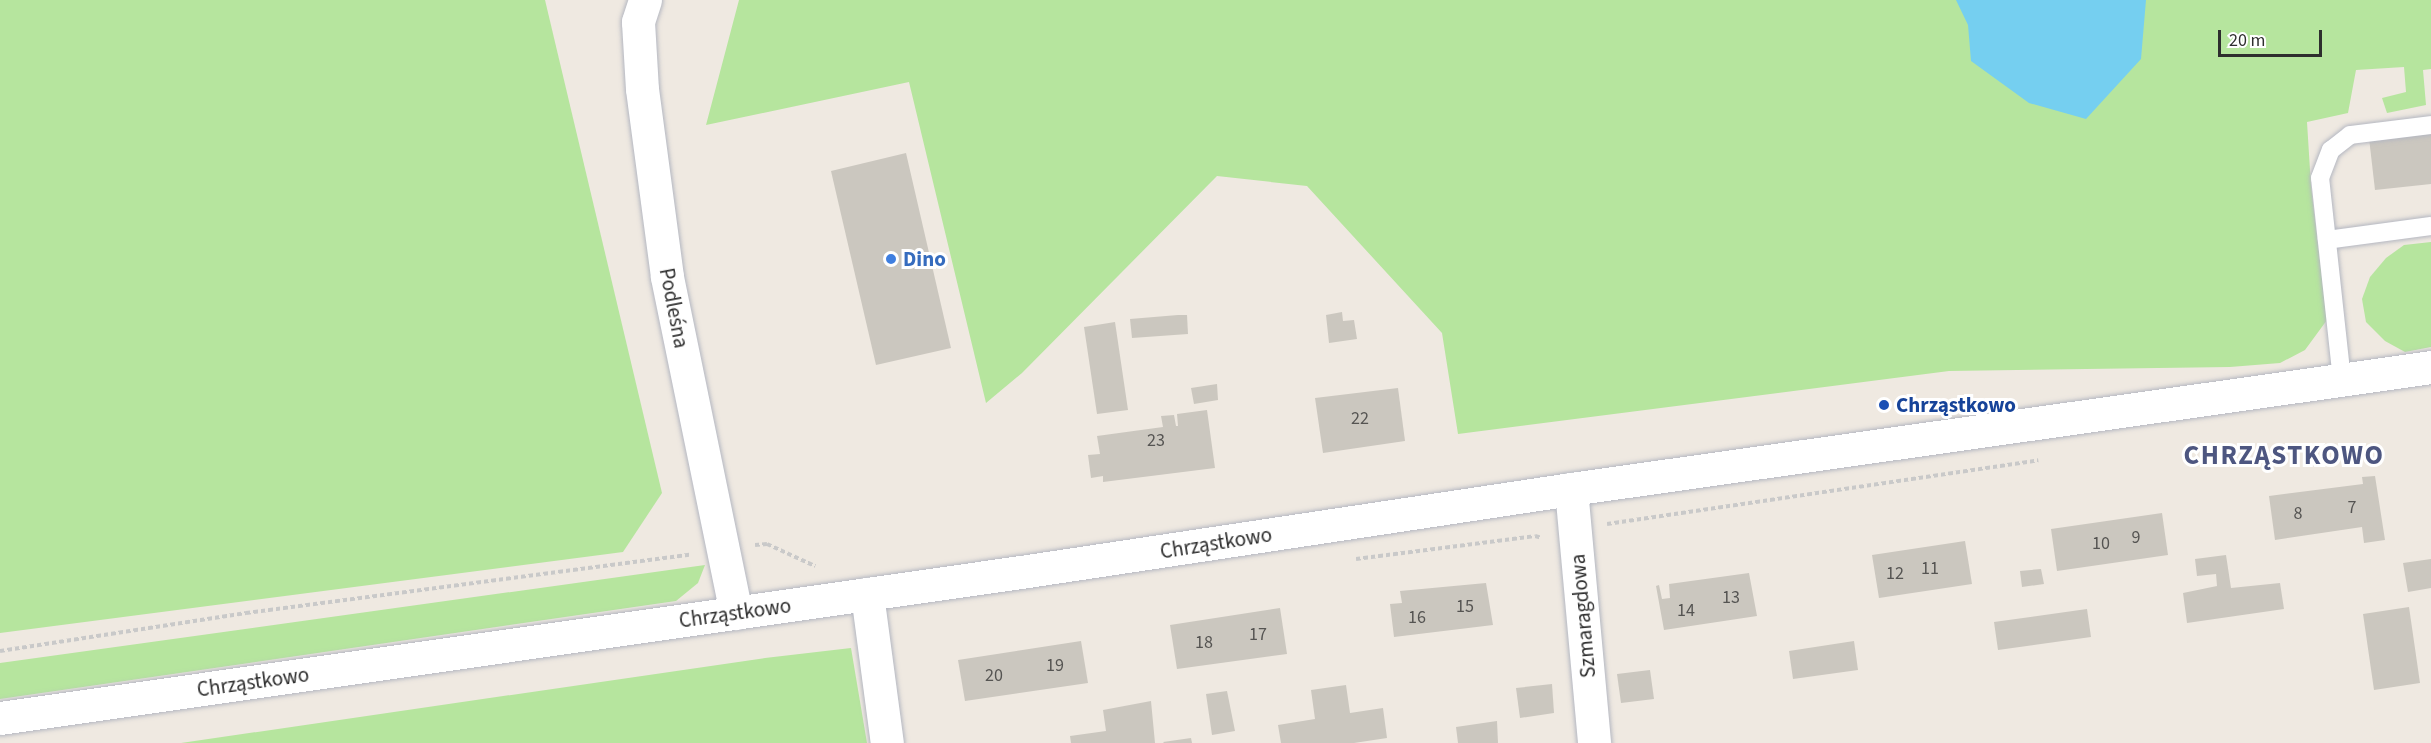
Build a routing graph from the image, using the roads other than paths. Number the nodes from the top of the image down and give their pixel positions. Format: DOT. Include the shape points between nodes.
graph roads {
  1 [pos="645,0"];
  2 [pos="2431,125"];
  3 [pos="2431,226"];
  4 [pos="2327,240"];
  5 [pos="2431,367"];
  6 [pos="2342,380"];
  7 [pos="1571,489"];
  8 [pos="867,594"];
  9 [pos="736,613"];
  10 [pos="0,718"];
  11 [pos="887,743"];
  12 [pos="1594,743"];
  1 -- 9 [label="street, Podleśna" via="638,22 642,89 668,278"];
  2 -- 4 [label="lane" via="2350,135 2331,150 2320,178"];
  3 -- 4 [label="lane"];
  4 -- 6 [label="lane"];
  5 -- 6 [label="street, Chrząstkowo"];
  6 -- 7 [label="street, Chrząstkowo"];
  7 -- 8 [label="street, Chrząstkowo"];
  7 -- 12 [label="street, Szmaragdowa"];
  8 -- 9 [label="street, Chrząstkowo"];
  8 -- 11 [label="street"];
  9 -- 10 [label="street, Chrząstkowo"];
}
